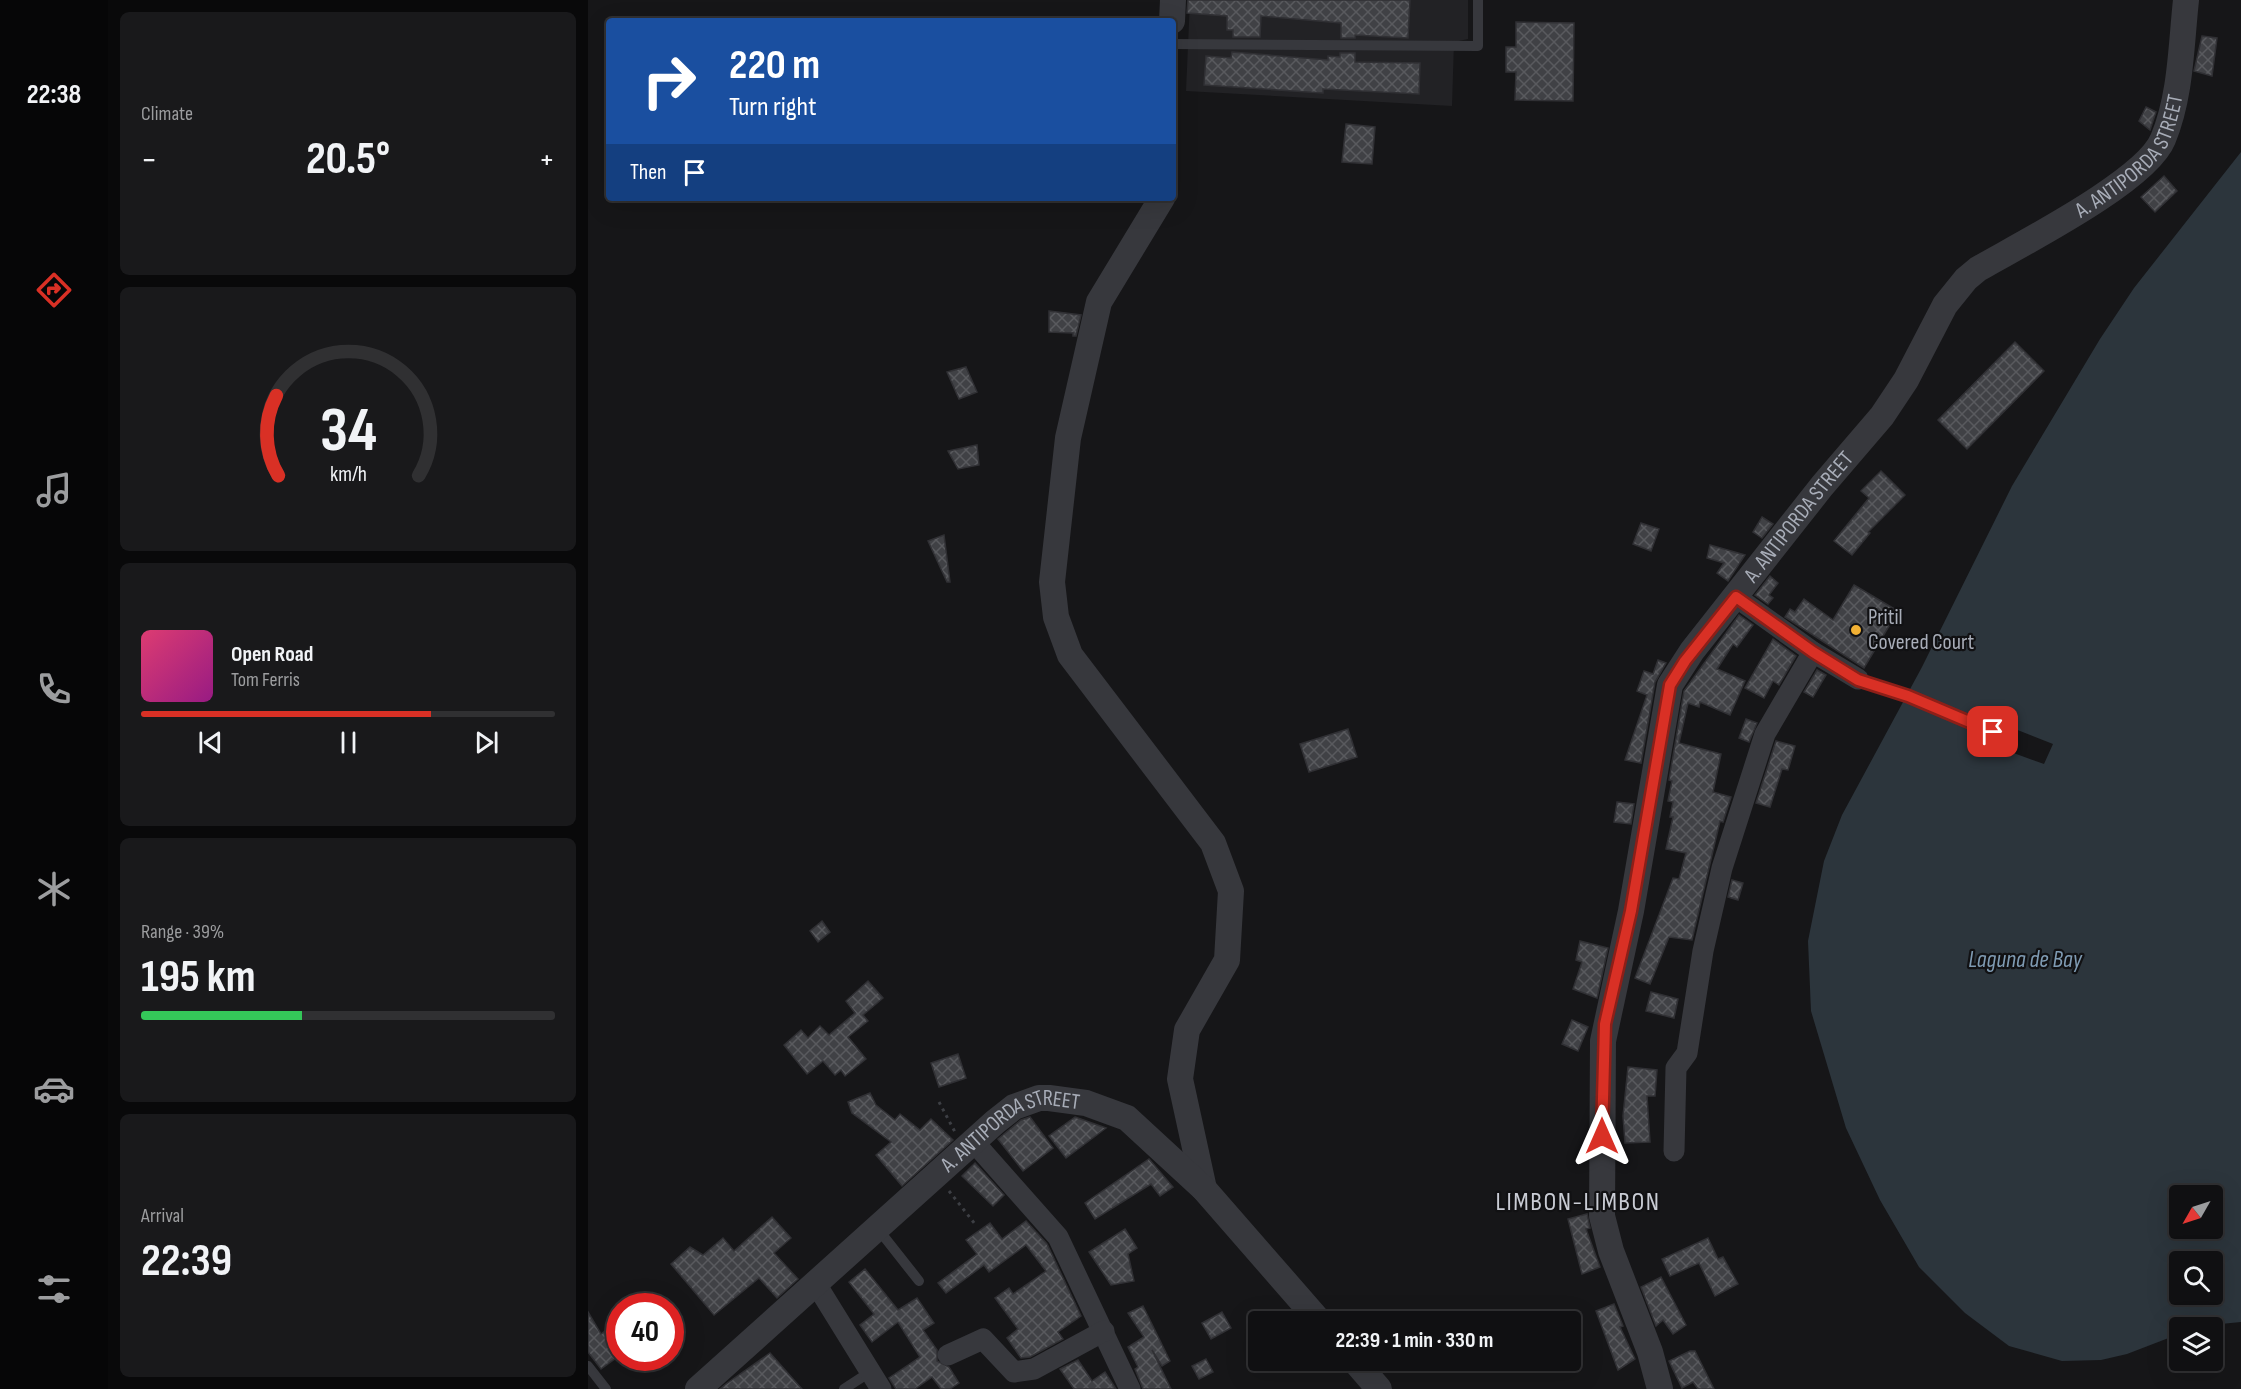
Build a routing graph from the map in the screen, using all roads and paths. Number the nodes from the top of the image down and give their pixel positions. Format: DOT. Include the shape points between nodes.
graph roads {
  1 [pos="1173,0"];
  2 [pos="1478,0"];
  3 [pos="2186,0"];
  4 [pos="1172,18"];
  5 [pos="1176,44"];
  6 [pos="1160,201"];
  7 [pos="1736,597"];
  8 [pos="1813,652"];
  9 [pos="1858,680"];
  10 [pos="1993,732"];
  11 [pos="939,1102"];
  12 [pos="969,1144"];
  13 [pos="1674,1151"];
  14 [pos="936,1175"];
  15 [pos="1204,1190"];
  16 [pos="975,1224"];
  17 [pos="878,1229"];
  18 [pos="919,1281"];
  19 [pos="816,1284"];
  20 [pos="1310,1311"];
  21 [pos="1104,1331"];
  22 [pos="948,1355"];
  23 [pos="588,1366"];
  24 [pos="1363,1371"];
  25 [pos="875,1381"];
  26 [pos="606,1389"];
  27 [pos="698,1389"];
  28 [pos="844,1389"];
  29 [pos="1130,1389"];
  30 [pos="1379,1389"];
  31 [pos="1660,1389"];
  1 -- 4 [label="street"];
  2 -- 5 [label="lane" via="1478,46"];
  3 -- 7 [label="street, A. ANTIPORDA STREET" via="2172,115 2156,152 2122,183 1966,279 1945,305 1892,402"];
  6 -- 15 [label="street" via="1099,302 1068,438 1052,582 1056,616 1070,655 1213,843 1231,891 1227,960 1187,1030 1180,1078"];
  7 -- 8 [label="street"];
  7 -- 31 [label="street, A. ANTIPORDA STREET" via="1670,685 1631,911 1602,1041 1602,1216"];
  8 -- 9 [label="street"];
  8 -- 13 [label="street" via="1764,734 1715,893 1687,1053 1676,1068"];
  9 -- 10 [label="lane" via="1908,696"];
  11 -- 12 [label="path"];
  12 -- 14 [label="street, A. ANTIPORDA STREET"];
  12 -- 15 [label="street, A. ANTIPORDA STREET" via="1014,1107 1032,1100 1086,1103 1127,1118"];
  12 -- 21 [label="street" via="1058,1237"];
  14 -- 16 [label="path"];
  14 -- 17 [label="street, A. ANTIPORDA STREET"];
  15 -- 20 [label="street, A. ANTIPORDA STREET"];
  17 -- 18 [label="lane"];
  17 -- 19 [label="street, A. ANTIPORDA STREET"];
  19 -- 25 [label="street"];
  19 -- 27 [label="street, A. ANTIPORDA STREET"];
  21 -- 22 [label="street" via="1034,1369 1014,1372 983,1340"];
  21 -- 29 [label="street"];
  23 -- 26 [label="lane"];
  24 -- 30 [label="street"];
  25 -- 28 [label="lane"];
}
